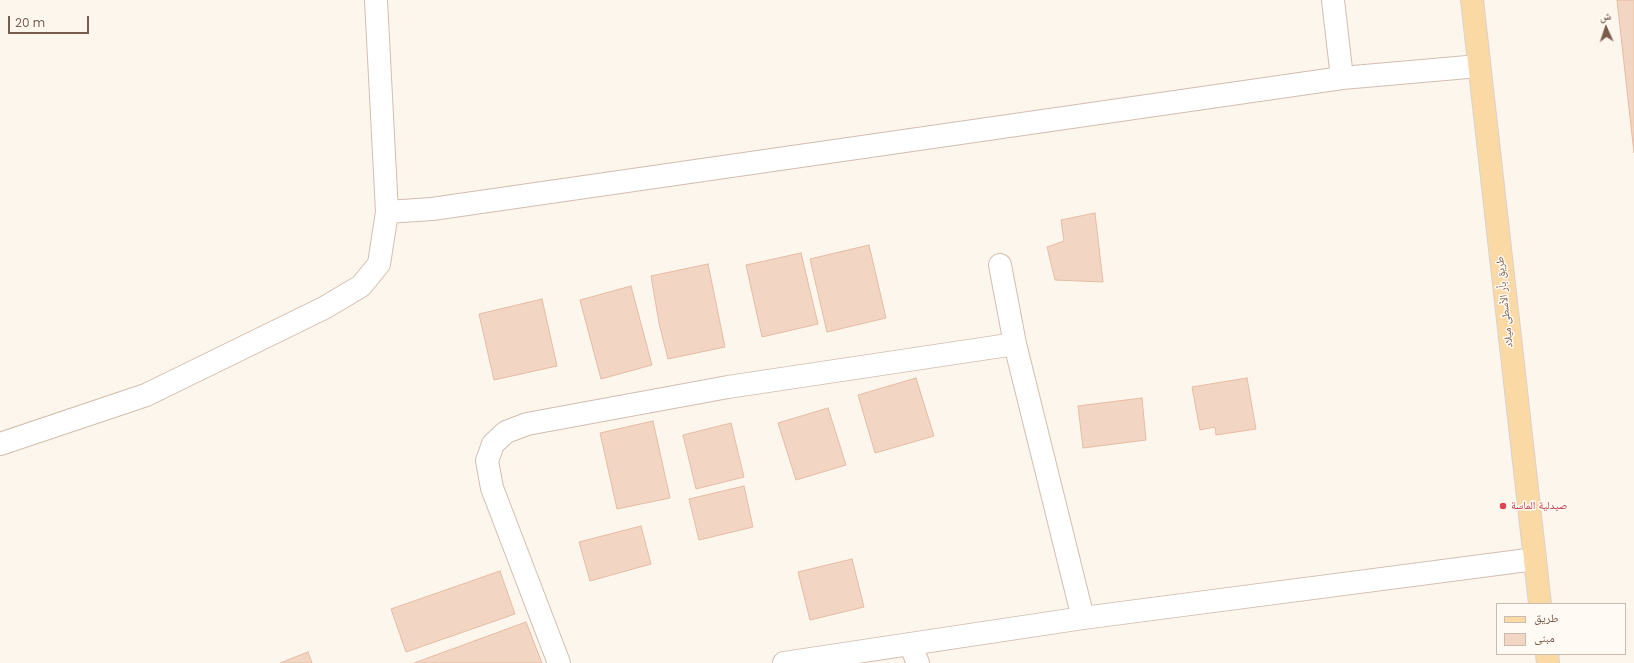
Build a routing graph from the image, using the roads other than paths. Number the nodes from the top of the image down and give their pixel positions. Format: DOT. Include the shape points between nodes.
graph roads {
  1 [pos="376,0"];
  2 [pos="1333,0"];
  3 [pos="1472,0"];
  4 [pos="1479,66"];
  5 [pos="1342,78"];
  6 [pos="387,212"];
  7 [pos="1000,265"];
  8 [pos="1015,344"];
  9 [pos="0,444"];
  10 [pos="1535,559"];
  11 [pos="1540,603"];
  12 [pos="1083,618"];
  13 [pos="914,654"];
  14 [pos="559,663"];
  15 [pos="784,663"];
  1 -- 6 [label="street"];
  2 -- 5 [label="street"];
  3 -- 4 [label="main road, طريق بأر الأسطى ميلاد"];
  4 -- 5 [label="street"];
  4 -- 10 [label="main road, طريق بأر الأسطى ميلاد"];
  5 -- 6 [label="street" via="448,206"];
  6 -- 9 [label="street" via="379,264 361,286 324,308 146,395"];
  7 -- 8 [label="street"];
  8 -- 12 [label="street"];
  8 -- 14 [label="street" via="728,387 527,424 506,432 493,444 487,462 492,488"];
  10 -- 11 [label="main road, طريق بأر الأسطى ميلاد"];
  10 -- 12 [label="street"];
  12 -- 13 [label="street"];
  13 -- 15 [label="street"];
}
